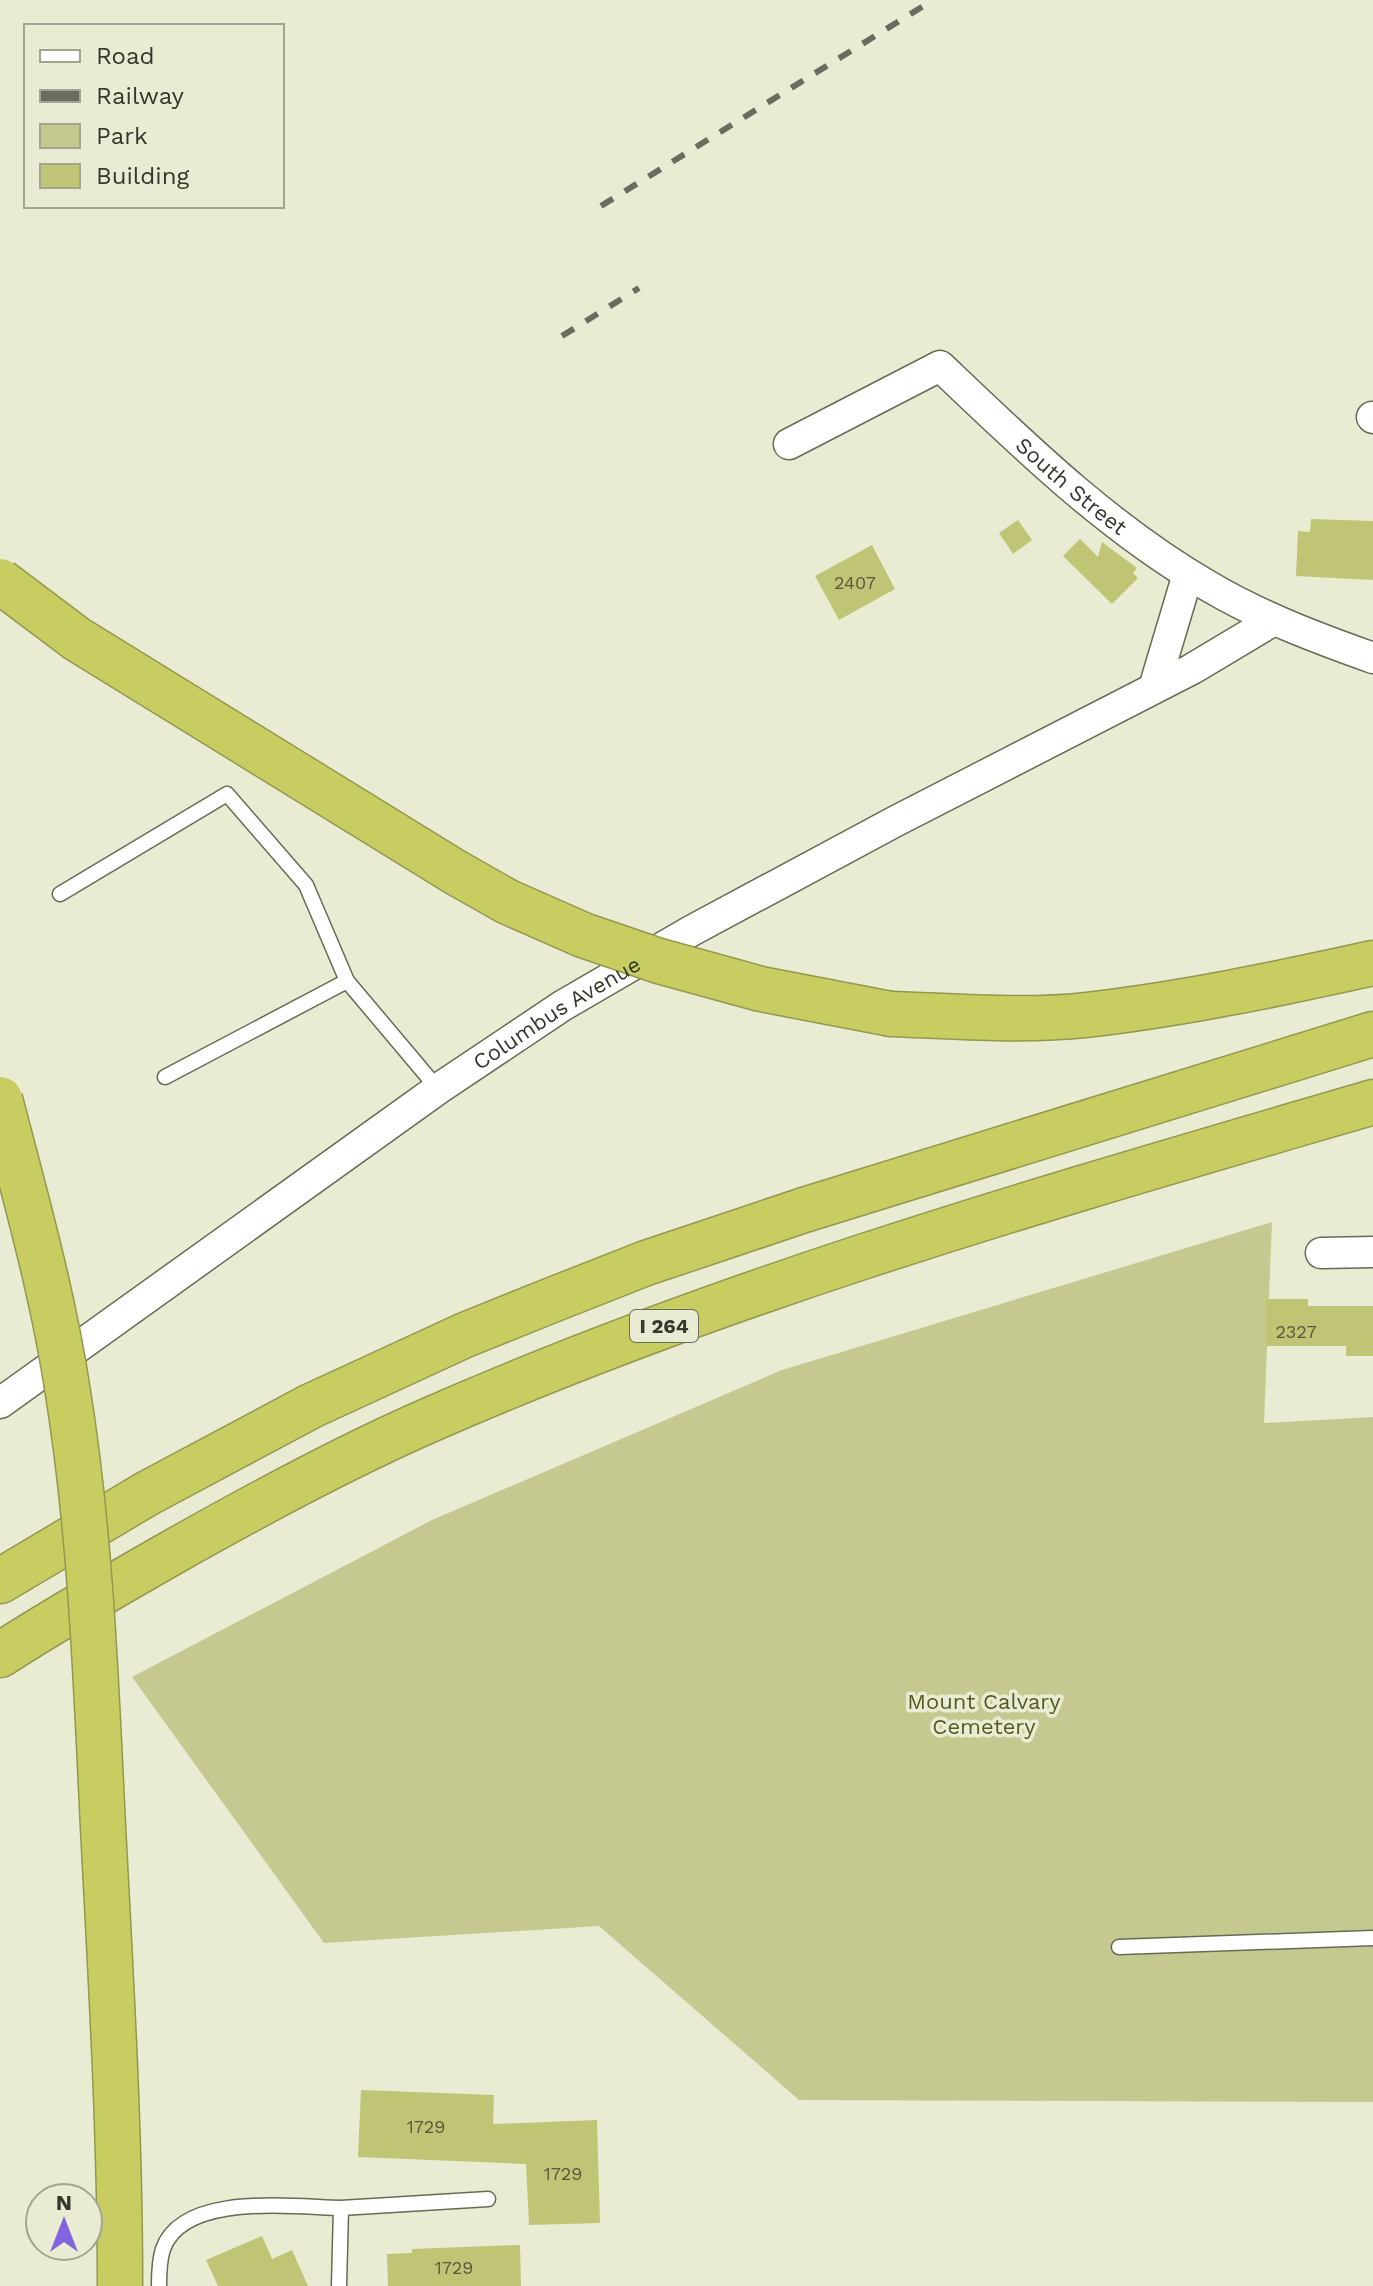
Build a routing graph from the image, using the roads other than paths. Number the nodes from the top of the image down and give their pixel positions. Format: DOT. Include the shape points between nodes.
graph roads {
  1 [pos="789,444"];
  2 [pos="1188,574"];
  3 [pos="0,581"];
  4 [pos="1274,620"];
  5 [pos="1373,658"];
  6 [pos="1154,688"];
  7 [pos="60,894"];
  8 [pos="1373,963"];
  9 [pos="347,981"];
  10 [pos="1373,1034"];
  11 [pos="165,1077"];
  12 [pos="438,1089"];
  13 [pos="0,1099"];
  14 [pos="1373,1102"];
  15 [pos="0,1202"];
  16 [pos="1373,1252"];
  17 [pos="1321,1253"];
  18 [pos="0,1403"];
  19 [pos="0,1581"];
  20 [pos="1,1654"];
  21 [pos="1373,1938"];
  22 [pos="1119,1947"];
  23 [pos="488,2199"];
  24 [pos="341,2208"];
  25 [pos="92,2286"];
  26 [pos="120,2286"];
  27 [pos="159,2286"];
  28 [pos="339,2286"];
  1 -- 2 [label="street, South Street" via="940,366 1084,497"];
  2 -- 4 [label="street, South Street"];
  2 -- 6 [label="street"];
  3 -- 8 [label="highway, bridge" via="77,639 508,902 659,961 761,989 891,1014 986,1018 1084,1015"];
  4 -- 5 [label="street, South Street"];
  4 -- 6 [label="street, Columbus Avenue"];
  6 -- 12 [label="street, Columbus Avenue" via="691,931 562,1006"];
  7 -- 9 [label="lane" via="227,794 306,885"];
  9 -- 11 [label="lane"];
  9 -- 12 [label="lane"];
  10 -- 19 [label="highway" via="804,1210 552,1300 311,1406 148,1493"];
  12 -- 18 [label="street, Columbus Avenue"];
  13 -- 26 [label="highway, bridge" via="49,1292 82,1492 118,2105"];
  14 -- 20 [label="highway, I 264" via="874,1253 731,1300 523,1380 270,1498"];
  15 -- 25 [label="highway" via="42,1372 69,1643 93,2178"];
  16 -- 17 [label="street"];
  21 -- 22 [label="lane"];
  23 -- 24 [label="lane"];
  24 -- 27 [label="lane" via="239,2207 202,2213 170,2236 159,2266"];
  24 -- 28 [label="lane"];
}
